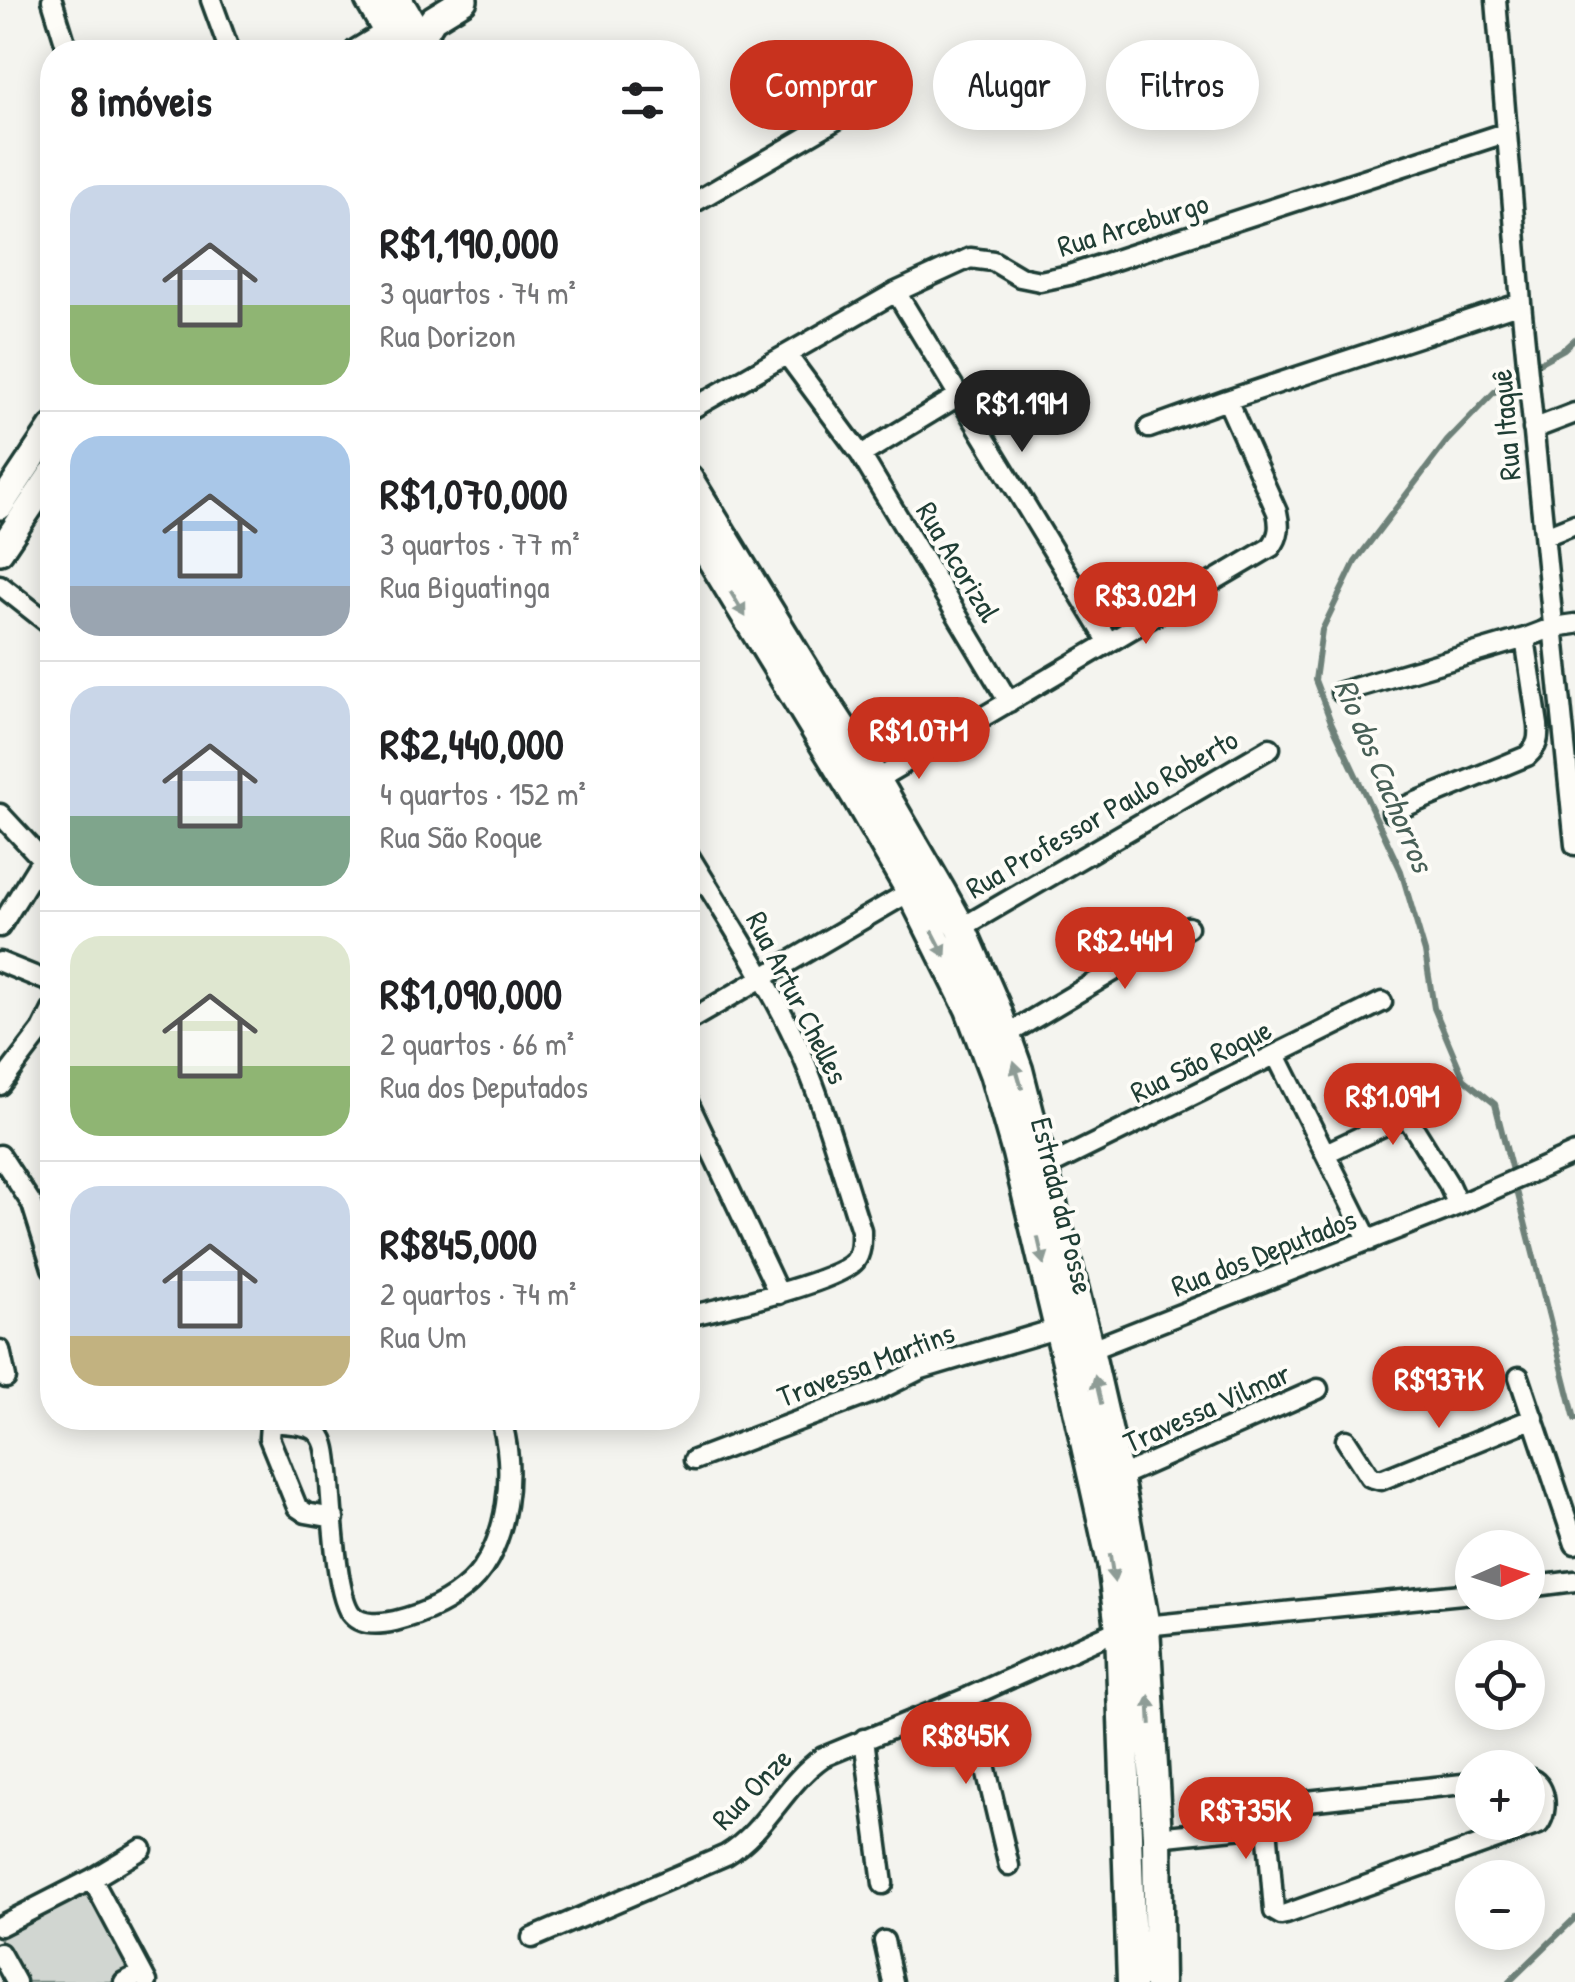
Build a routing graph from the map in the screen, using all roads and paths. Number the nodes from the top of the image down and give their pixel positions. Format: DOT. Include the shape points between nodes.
graph roads {
  1 [pos="52,0"];
  2 [pos="211,0"];
  3 [pos="370,0"];
  4 [pos="464,0"];
  5 [pos="1496,0"];
  6 [pos="408,36"];
  7 [pos="64,40"];
  8 [pos="226,40"];
  9 [pos="819,130"];
  10 [pos="1505,133"];
  11 [pos="700,199"];
  12 [pos="896,292"];
  13 [pos="1521,303"];
  14 [pos="787,355"];
  15 [pos="958,396"];
  16 [pos="1227,400"];
  17 [pos="700,404"];
  18 [pos="1575,414"];
  19 [pos="1149,428"];
  20 [pos="1533,429"];
  21 [pos="40,446"];
  22 [pos="861,455"];
  23 [pos="40,492"];
  24 [pos="700,500"];
  25 [pos="0,506"];
  26 [pos="1575,524"];
  27 [pos="1544,536"];
  28 [pos="700,540"];
  29 [pos="0,551"];
  30 [pos="0,584"];
  31 [pos="40,616"];
  32 [pos="1575,624"];
  33 [pos="1554,627"];
  34 [pos="1525,638"];
  35 [pos="1108,642"];
  36 [pos="1341,692"];
  37 [pos="1009,702"];
  38 [pos="1270,748"];
  39 [pos="876,780"];
  40 [pos="1392,812"];
  41 [pos="0,814"];
  42 [pos="1575,845"];
  43 [pos="40,855"];
  44 [pos="40,872"];
  45 [pos="700,874"];
  46 [pos="912,891"];
  47 [pos="1188,927"];
  48 [pos="0,928"];
  49 [pos="961,928"];
  50 [pos="0,962"];
  51 [pos="40,978"];
  52 [pos="764,978"];
  53 [pos="1382,1002"];
  54 [pos="700,1014"];
  55 [pos="1006,1035"];
  56 [pos="40,1042"];
  57 [pos="1276,1056"];
  58 [pos="0,1085"];
  59 [pos="700,1127"];
  60 [pos="1575,1153"];
  61 [pos="0,1154"];
  62 [pos="1326,1154"];
  63 [pos="1043,1169"];
  64 [pos="1458,1205"];
  65 [pos="40,1230"];
  66 [pos="1370,1241"];
  67 [pos="779,1294"];
  68 [pos="700,1313"];
  69 [pos="1059,1328"];
  70 [pos="0,1350"];
  71 [pos="1089,1350"];
  72 [pos="1520,1377"];
  73 [pos="6,1378"];
  74 [pos="1318,1389"];
  75 [pos="1534,1418"];
  76 [pos="270,1430"];
  77 [pos="314,1430"];
  78 [pos="504,1430"];
  79 [pos="1346,1440"];
  80 [pos="694,1460"];
  81 [pos="1118,1477"];
  82 [pos="334,1518"];
  83 [pos="1575,1544"];
  84 [pos="1575,1582"];
  85 [pos="1545,1585"];
  86 [pos="1455,1595"];
  87 [pos="1133,1627"];
  88 [pos="969,1697"];
  89 [pos="864,1739"];
  90 [pos="1455,1786"];
  91 [pos="1266,1813"];
  92 [pos="1157,1837"];
  93 [pos="1494,1840"];
  94 [pos="142,1849"];
  95 [pos="1009,1866"];
  96 [pos="92,1878"];
  97 [pos="883,1884"];
  98 [pos="0,1926"];
  99 [pos="532,1938"];
  100 [pos="884,1941"];
  101 [pos="0,1953"];
  102 [pos="144,1978"];
  103 [pos="16,1982"];
  104 [pos="124,1982"];
  105 [pos="893,1982"];
  106 [pos="1132,1982"];
  107 [pos="1159,1982"];
  1 -- 7 [label="street"];
  2 -- 8 [label="street"];
  3 -- 6 [label="main road"];
  4 -- 6 [label="main road"];
  5 -- 10 [label="street, Rua Itaquê"];
  9 -- 11 [label="street"];
  10 -- 12 [label="street, Rua Arceburgo" via="1069,275 1040,282 970,258"];
  10 -- 13 [label="street, Rua Itaquê"];
  12 -- 14 [label="street, Rua Arceburgo"];
  12 -- 15 [label="street"];
  13 -- 16 [label="street"];
  13 -- 20 [label="street, Rua Itaquê"];
  14 -- 17 [label="street, Rua Arceburgo"];
  14 -- 22 [label="street, Rua Acorizal"];
  15 -- 22 [label="street"];
  15 -- 35 [label="street"];
  16 -- 19 [label="street"];
  16 -- 35 [label="street" via="1277,512 1277,540"];
  18 -- 20 [label="street"];
  20 -- 27 [label="street, Rua Itaquê"];
  21 -- 25 [label="main road"];
  22 -- 37 [label="street, Rua Acorizal"];
  23 -- 29 [label="main road"];
  24 -- 39 [label="main road, Estrada da Posse"];
  26 -- 27 [label="street"];
  27 -- 33 [label="street, Rua Itaquê"];
  28 -- 46 [label="main road, Estrada da Posse, one-way"];
  30 -- 31 [label="street"];
  32 -- 33 [label="street"];
  33 -- 34 [label="street"];
  33 -- 42 [label="street, Rua Itaquê"];
  34 -- 36 [label="street"];
  34 -- 40 [label="street" via="1538,725 1534,750"];
  35 -- 37 [label="street"];
  37 -- 39 [label="street"];
  38 -- 49 [label="street, Rua Professor Paulo Roberto"];
  39 -- 49 [label="main road, Estrada da Posse"];
  41 -- 43 [label="street"];
  44 -- 48 [label="street"];
  45 -- 52 [label="street, Rua Artur Chelles"];
  46 -- 52 [label="street"];
  46 -- 69 [label="main road, Estrada da Posse, one-way" via="994,1073"];
  47 -- 55 [label="street"];
  49 -- 55 [label="main road, Estrada da Posse"];
  50 -- 51 [label="street"];
  52 -- 54 [label="street"];
  52 -- 67 [label="street, Rua Artur Chelles" via="821,1105 861,1230 860,1251 850,1266"];
  53 -- 57 [label="street, Rua São Roque"];
  63 -- 55 [label="main road, Estrada da Posse, one-way"];
  56 -- 58 [label="street"];
  57 -- 62 [label="street"];
  57 -- 63 [label="street, Rua São Roque"];
  59 -- 67 [label="street"];
  60 -- 64 [label="street, Rua dos Deputados"];
  61 -- 65 [label="street"];
  62 -- 64 [label="street" via="1407,1117"];
  62 -- 66 [label="street"];
  63 -- 71 [label="main road, Estrada da Posse"];
  64 -- 66 [label="street, Rua dos Deputados"];
  66 -- 71 [label="street, Rua dos Deputados"];
  67 -- 68 [label="street"];
  69 -- 80 [label="street, Travessa Martins" via="921,1370"];
  69 -- 87 [label="main road, Estrada da Posse, one-way" via="1112,1563"];
  70 -- 73 [label="street"];
  81 -- 71 [label="main road, Estrada da Posse, one-way"];
  72 -- 75 [label="street"];
  74 -- 81 [label="street, Travessa Vilmar"];
  75 -- 79 [label="street" via="1381,1480 1370,1477"];
  75 -- 83 [label="street"];
  76 -- 82 [label="street" via="297,1507"];
  77 -- 82 [label="street" via="323,1439"];
  78 -- 82 [label="street" via="509,1463 500,1532 472,1581 447,1601 389,1622 353,1617 340,1584"];
  81 -- 87 [label="main road, Estrada da Posse"];
  84 -- 85 [label="street"];
  86 -- 87 [label="street"];
  87 -- 88 [label="street, Rua Onze"];
  92 -- 87 [label="main road, Estrada da Posse, one-way"];
  87 -- 106 [label="main road, Estrada da Posse"];
  88 -- 89 [label="street, Rua Onze"];
  88 -- 95 [label="street"];
  89 -- 97 [label="street"];
  89 -- 99 [label="street, Rua Onze" via="810,1766 753,1836 726,1855"];
  90 -- 91 [label="street" via="1298,1802"];
  91 -- 92 [label="street" via="1244,1828"];
  91 -- 93 [label="street" via="1274,1912 1286,1914"];
  92 -- 107 [label="main road, Estrada da Posse"];
  94 -- 96 [label="street"];
  96 -- 98 [label="street"];
  96 -- 102 [label="street"];
  100 -- 105 [label="street"];
  101 -- 103 [label="street"];
  102 -- 104 [label="street"];
}
